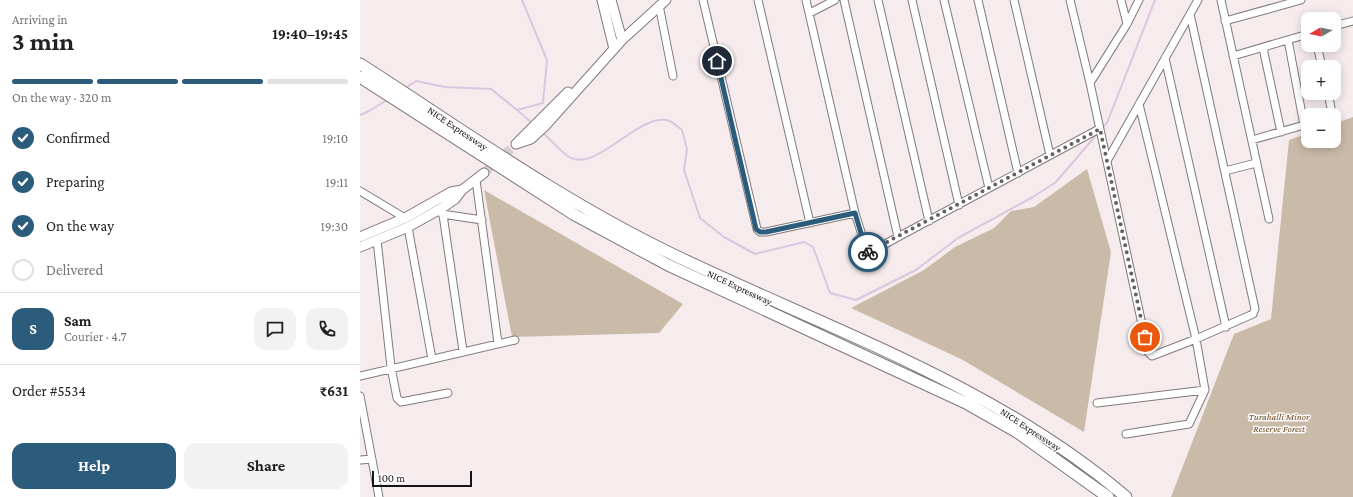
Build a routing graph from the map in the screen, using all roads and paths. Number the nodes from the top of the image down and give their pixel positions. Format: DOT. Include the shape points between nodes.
graph roads {
  1 [pos="602,0"];
  2 [pos="612,0"];
  3 [pos="703,0"];
  4 [pos="758,0"];
  5 [pos="806,0"];
  6 [pos="835,0"];
  7 [pos="844,0"];
  8 [pos="878,0"];
  9 [pos="912,0"];
  10 [pos="944,0"];
  11 [pos="978,0"];
  12 [pos="1014,0"];
  13 [pos="1070,0"];
  14 [pos="1121,0"];
  15 [pos="1139,0"];
  16 [pos="1198,0"];
  17 [pos="1221,0"];
  18 [pos="1301,0"];
  19 [pos="660,2"];
  20 [pos="810,14"];
  21 [pos="1190,14"];
  22 [pos="1226,21"];
  23 [pos="1353,21"];
  24 [pos="1127,24"];
  25 [pos="1341,24"];
  26 [pos="1301,36"];
  27 [pos="621,37"];
  28 [pos="1288,40"];
  29 [pos="613,46"];
  30 [pos="1263,48"];
  31 [pos="1233,56"];
  32 [pos="1165,58"];
  33 [pos="360,64"];
  34 [pos="673,76"];
  35 [pos="360,77"];
  36 [pos="1090,83"];
  37 [pos="385,87"];
  38 [pos="1329,100"];
  39 [pos="1139,104"];
  40 [pos="1331,108"];
  41 [pos="1100,129"];
  42 [pos="1281,132"];
  43 [pos="528,136"];
  44 [pos="1252,140"];
  45 [pos="1050,155"];
  46 [pos="1107,161"];
  47 [pos="1256,163"];
  48 [pos="1225,171"];
  49 [pos="484,173"];
  50 [pos="1018,173"];
  51 [pos="476,180"];
  52 [pos="989,188"];
  53 [pos="360,190"];
  54 [pos="462,190"];
  55 [pos="959,205"];
  56 [pos="442,211"];
  57 [pos="855,213"];
  58 [pos="1269,219"];
  59 [pos="482,220"];
  60 [pos="928,221"];
  61 [pos="406,222"];
  62 [pos="810,223"];
  63 [pos="360,237"];
  64 [pos="898,237"];
  65 [pos="377,240"];
  66 [pos="360,247"];
  67 [pos="1226,327"];
  68 [pos="1196,339"];
  69 [pos="515,340"];
  70 [pos="498,343"];
  71 [pos="464,351"];
  72 [pos="432,359"];
  73 [pos="391,367"];
  74 [pos="360,376"];
  75 [pos="1205,390"];
  76 [pos="448,393"];
  77 [pos="360,396"];
  78 [pos="1097,403"];
  79 [pos="1126,434"];
  80 [pos="372,459"];
  81 [pos="360,460"];
  82 [pos="379,497"];
  83 [pos="1108,497"];
  84 [pos="1126,497"];
  1 -- 29 [label="main road"];
  2 -- 27 [label="main road"];
  3 -- 62 [label="street" via="756,229 766,232"];
  4 -- 62 [label="street"];
  5 -- 20 [label="street"];
  6 -- 20 [label="street"];
  7 -- 64 [label="street"];
  8 -- 60 [label="street"];
  9 -- 55 [label="street"];
  10 -- 52 [label="street"];
  11 -- 50 [label="street"];
  12 -- 45 [label="street"];
  13 -- 36 [label="street"];
  14 -- 24 [label="street"];
  15 -- 24 [label="street"];
  16 -- 21 [label="street"];
  17 -- 22 [label="street"];
  18 -- 22 [label="street"];
  19 -- 27 [label="main road"];
  19 -- 34 [label="street"];
  20 -- 57 [label="street"];
  21 -- 32 [label="street"];
  21 -- 48 [label="street"];
  22 -- 31 [label="street"];
  23 -- 25 [label="street"];
  24 -- 36 [label="street"];
  26 -- 28 [label="street"];
  27 -- 29 [label="main road"];
  28 -- 30 [label="street"];
  28 -- 42 [label="street" via="1304,125"];
  29 -- 43 [label="main road"];
  30 -- 31 [label="street"];
  30 -- 42 [label="street"];
  31 -- 44 [label="street"];
  32 -- 39 [label="street"];
  32 -- 67 [label="street"];
  33 -- 37 [label="highway, NICE Expressway"];
  35 -- 37 [label="highway, NICE Expressway"];
  36 -- 41 [label="street"];
  37 -- 83 [label="highway, NICE Expressway" via="397,101 575,215 648,255 966,403 1017,432"];
  37 -- 84 [label="highway, NICE Expressway" via="409,96 510,162 613,224 672,255 970,392 1024,423"];
  38 -- 40 [label="street"];
  39 -- 46 [label="street"];
  39 -- 68 [label="street"];
  41 -- 45 [label="street"];
  41 -- 46 [label="street"];
  42 -- 44 [label="street"];
  44 -- 47 [label="street"];
  45 -- 50 [label="street"];
  46 -- 68 [label="street" via="1148,352 1153,356"];
  47 -- 48 [label="street"];
  47 -- 58 [label="street"];
  48 -- 67 [label="street" via="1255,309 1253,314"];
  49 -- 51 [label="main road"];
  50 -- 52 [label="street"];
  51 -- 54 [label="main road"];
  51 -- 59 [label="street"];
  52 -- 55 [label="street"];
  53 -- 61 [label="street"];
  54 -- 56 [label="main road"];
  54 -- 61 [label="main road" via="451,192"];
  55 -- 60 [label="street"];
  56 -- 59 [label="street"];
  56 -- 61 [label="main road"];
  56 -- 71 [label="street"];
  57 -- 62 [label="street"];
  57 -- 64 [label="street" via="867,252"];
  59 -- 70 [label="street"];
  60 -- 64 [label="street"];
  61 -- 63 [label="main road"];
  61 -- 65 [label="main road"];
  61 -- 72 [label="street"];
  65 -- 66 [label="main road"];
  65 -- 73 [label="street"];
  67 -- 68 [label="street"];
  68 -- 75 [label="street"];
  69 -- 70 [label="street"];
  70 -- 71 [label="street"];
  71 -- 72 [label="street"];
  72 -- 73 [label="street"];
  73 -- 74 [label="street"];
  73 -- 76 [label="street" via="397,398 401,402"];
  75 -- 78 [label="street"];
  75 -- 79 [label="street" via="1189,424"];
  77 -- 80 [label="street"];
  80 -- 81 [label="street"];
  80 -- 82 [label="street"];
}
